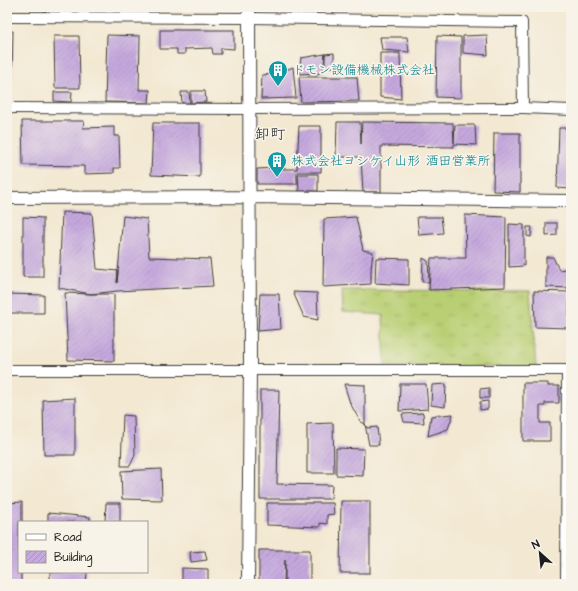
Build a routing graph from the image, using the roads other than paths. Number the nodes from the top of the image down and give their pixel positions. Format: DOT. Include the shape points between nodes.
graph roads {
  1 [pos="249,12"];
  2 [pos="7,17"];
  3 [pos="7,108"];
  4 [pos="523,108"];
  5 [pos="249,110"];
  6 [pos="571,110"];
  7 [pos="250,197"];
  8 [pos="7,198"];
  9 [pos="571,201"];
  10 [pos="7,370"];
  11 [pos="250,370"];
  12 [pos="569,370"];
  13 [pos="568,511"];
  14 [pos="248,584"];
  15 [pos="566,584"];
  1 -- 2 [label="street"];
  1 -- 4 [label="street" via="522,22"];
  1 -- 5 [label="street"];
  3 -- 5 [label="street"];
  4 -- 5 [label="street"];
  4 -- 6 [label="street"];
  5 -- 7 [label="street"];
  7 -- 8 [label="street"];
  7 -- 9 [label="street"];
  7 -- 11 [label="street"];
  10 -- 11 [label="street"];
  11 -- 12 [label="street"];
  11 -- 14 [label="street"];
  12 -- 13 [label="street"];
  13 -- 15 [label="street"];
}
